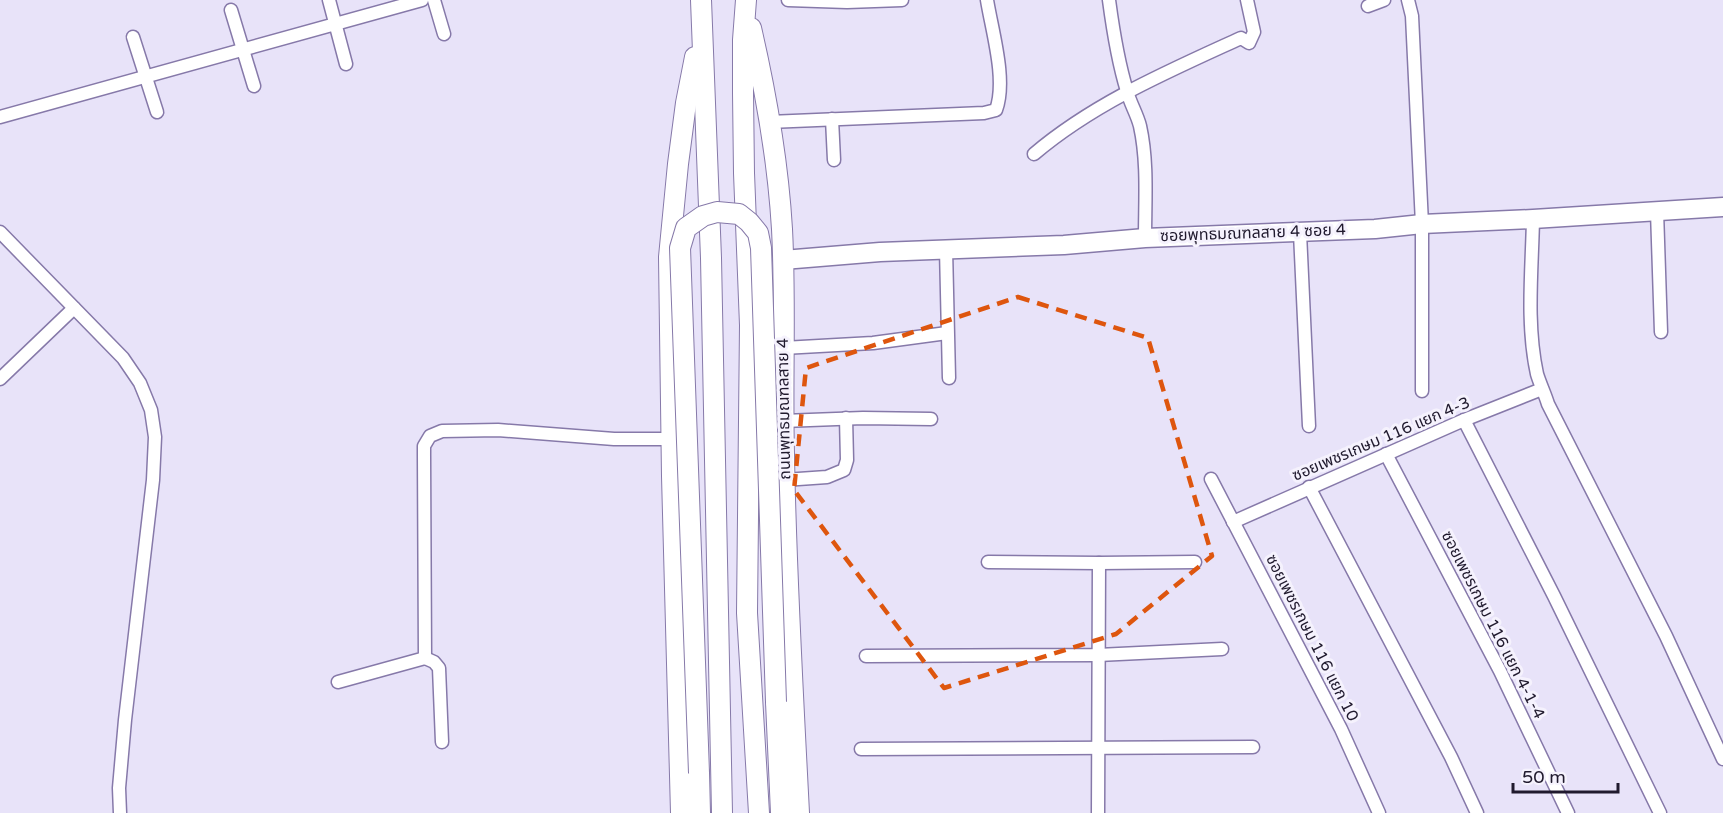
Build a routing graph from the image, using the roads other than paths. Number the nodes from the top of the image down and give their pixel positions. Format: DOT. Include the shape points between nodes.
graph roads {
  1 [pos="329,0"];
  2 [pos="422,0"];
  3 [pos="434,0"];
  4 [pos="701,0"];
  5 [pos="788,0"];
  6 [pos="902,0"];
  7 [pos="987,0"];
  8 [pos="1109,0"];
  9 [pos="1247,0"];
  10 [pos="1384,0"];
  11 [pos="1408,0"];
  12 [pos="746,4"];
  13 [pos="1368,6"];
  14 [pos="231,10"];
  15 [pos="336,24"];
  16 [pos="701,27"];
  17 [pos="444,34"];
  18 [pos="133,38"];
  19 [pos="243,49"];
  20 [pos="346,64"];
  21 [pos="145,77"];
  22 [pos="254,86"];
  23 [pos="1127,92"];
  24 [pos="157,112"];
  25 [pos="0,117"];
  26 [pos="832,119"];
  27 [pos="769,122"];
  28 [pos="1034,154"];
  29 [pos="834,160"];
  30 [pos="1723,207"];
  31 [pos="1657,211"];
  32 [pos="1533,219"];
  33 [pos="1422,224"];
  34 [pos="0,232"];
  35 [pos="1300,233"];
  36 [pos="1145,238"];
  37 [pos="946,249"];
  38 [pos="783,260"];
  39 [pos="74,308"];
  40 [pos="1661,332"];
  41 [pos="947,333"];
  42 [pos="783,348"];
  43 [pos="948,378"];
  44 [pos="0,379"];
  45 [pos="1542,389"];
  46 [pos="1422,391"];
  47 [pos="846,418"];
  48 [pos="931,419"];
  49 [pos="1464,420"];
  50 [pos="783,421"];
  51 [pos="1309,426"];
  52 [pos="672,439"];
  53 [pos="1386,454"];
  54 [pos="1211,479"];
  55 [pos="784,480"];
  56 [pos="1309,487"];
  57 [pos="1233,522"];
  58 [pos="988,562"];
  59 [pos="1195,562"];
  60 [pos="1099,563"];
  61 [pos="1222,649"];
  62 [pos="1098,655"];
  63 [pos="866,656"];
  64 [pos="425,658"];
  65 [pos="338,682"];
  66 [pos="442,742"];
  67 [pos="1098,747"];
  68 [pos="1253,747"];
  69 [pos="861,749"];
  70 [pos="1723,759"];
  71 [pos="120,813"];
  72 [pos="681,813"];
  73 [pos="700,813"];
  74 [pos="722,813"];
  75 [pos="759,813"];
  76 [pos="781,813"];
  77 [pos="799,813"];
  78 [pos="1098,813"];
  79 [pos="1379,813"];
  80 [pos="1477,813"];
  81 [pos="1568,813"];
  82 [pos="1660,813"];
  1 -- 15 [label="street"];
  2 -- 15 [label="street"];
  3 -- 17 [label="street"];
  4 -- 16 [label="main road"];
  5 -- 6 [label="street"];
  7 -- 26 [label="street" via="999,67 1000,101 996,110"];
  8 -- 23 [label="street"];
  9 -- 23 [label="street" via="1254,32 1249,43 1241,38"];
  10 -- 13 [label="street"];
  11 -- 33 [label="street"];
  12 -- 27 [label="main road, ถนนพุทธมณฑลสาย 4"];
  12 -- 75 [label="main road, ถนนพุทธมณฑลสาย 4" via="743,93 750,325 747,613"];
  14 -- 19 [label="street"];
  15 -- 19 [label="street"];
  15 -- 20 [label="street"];
  16 -- 52 [label="main road" via="686,104 669,257"];
  16 -- 74 [label="main road" via="711,246"];
  18 -- 21 [label="street"];
  19 -- 21 [label="street"];
  19 -- 22 [label="street"];
  21 -- 24 [label="street"];
  21 -- 25 [label="street"];
  23 -- 28 [label="street" via="1055,136"];
  23 -- 36 [label="street" via="1142,138"];
  26 -- 27 [label="street"];
  26 -- 29 [label="street"];
  27 -- 38 [label="main road, ถนนพุทธมณฑลสาย 4"];
  30 -- 31 [label="street, ซอยพุทธมณฑลสาย 4 ซอย 4"];
  31 -- 32 [label="street, ซอยพุทธมณฑลสาย 4 ซอย 4"];
  31 -- 40 [label="street"];
  32 -- 33 [label="street, ซอยพุทธมณฑลสาย 4 ซอย 4"];
  32 -- 45 [label="street" via="1533,339"];
  33 -- 35 [label="street, ซอยพุทธมณฑลสาย 4 ซอย 4"];
  33 -- 46 [label="street"];
  34 -- 39 [label="street"];
  35 -- 36 [label="street, ซอยพุทธมณฑลสาย 4 ซอย 4"];
  35 -- 51 [label="street"];
  36 -- 37 [label="street, ซอยพุทธมณฑลสาย 4 ซอย 4"];
  37 -- 38 [label="street, ซอยพุทธมณฑลสาย 4 ซอย 4"];
  37 -- 41 [label="street"];
  38 -- 42 [label="main road, ถนนพุทธมณฑลสาย 4"];
  39 -- 44 [label="street"];
  39 -- 71 [label="street" via="123,358 140,383 151,410 154,437 153,480 125,720"];
  41 -- 42 [label="street" via="873,343"];
  41 -- 43 [label="street"];
  42 -- 50 [label="main road, ถนนพุทธมณฑลสาย 4"];
  45 -- 49 [label="street, ซอยเพชรเกษม 116 แยก 4-3"];
  45 -- 70 [label="street"];
  47 -- 48 [label="street"];
  47 -- 50 [label="street"];
  47 -- 55 [label="street" via="844,470 827,477"];
  49 -- 53 [label="street, ซอยเพชรเกษม 116 แยก 4-3"];
  49 -- 82 [label="street"];
  50 -- 55 [label="main road, ถนนพุทธมณฑลสาย 4"];
  52 -- 64 [label="street" via="498,430 442,431 430,436 424,446"];
  52 -- 72 [label="main road"];
  53 -- 56 [label="street, ซอยเพชรเกษม 116 แยก 4-3"];
  53 -- 81 [label="street, ซอยเพชรเกษม 116 แยก 4-1-4" via="1495,661"];
  54 -- 57 [label="street, ซอยเพชรเกษม 116 แยก 10"];
  55 -- 77 [label="main road, ถนนพุทธมณฑลสาย 4"];
  56 -- 57 [label="street, ซอยเพชรเกษม 116 แยก 4-3"];
  56 -- 80 [label="street"];
  57 -- 79 [label="street, ซอยเพชรเกษม 116 แยก 10" via="1341,729"];
  58 -- 60 [label="street"];
  59 -- 60 [label="street"];
  60 -- 62 [label="street"];
  61 -- 62 [label="street"];
  62 -- 63 [label="street"];
  62 -- 67 [label="street"];
  64 -- 65 [label="street"];
  64 -- 66 [label="street" via="439,668"];
  67 -- 68 [label="street"];
  67 -- 69 [label="street"];
  67 -- 78 [label="street"];
  73 -- 76 [label="main road, bridge" via="680,249 686,228 717,212 739,213 758,233 761,249"];
}
